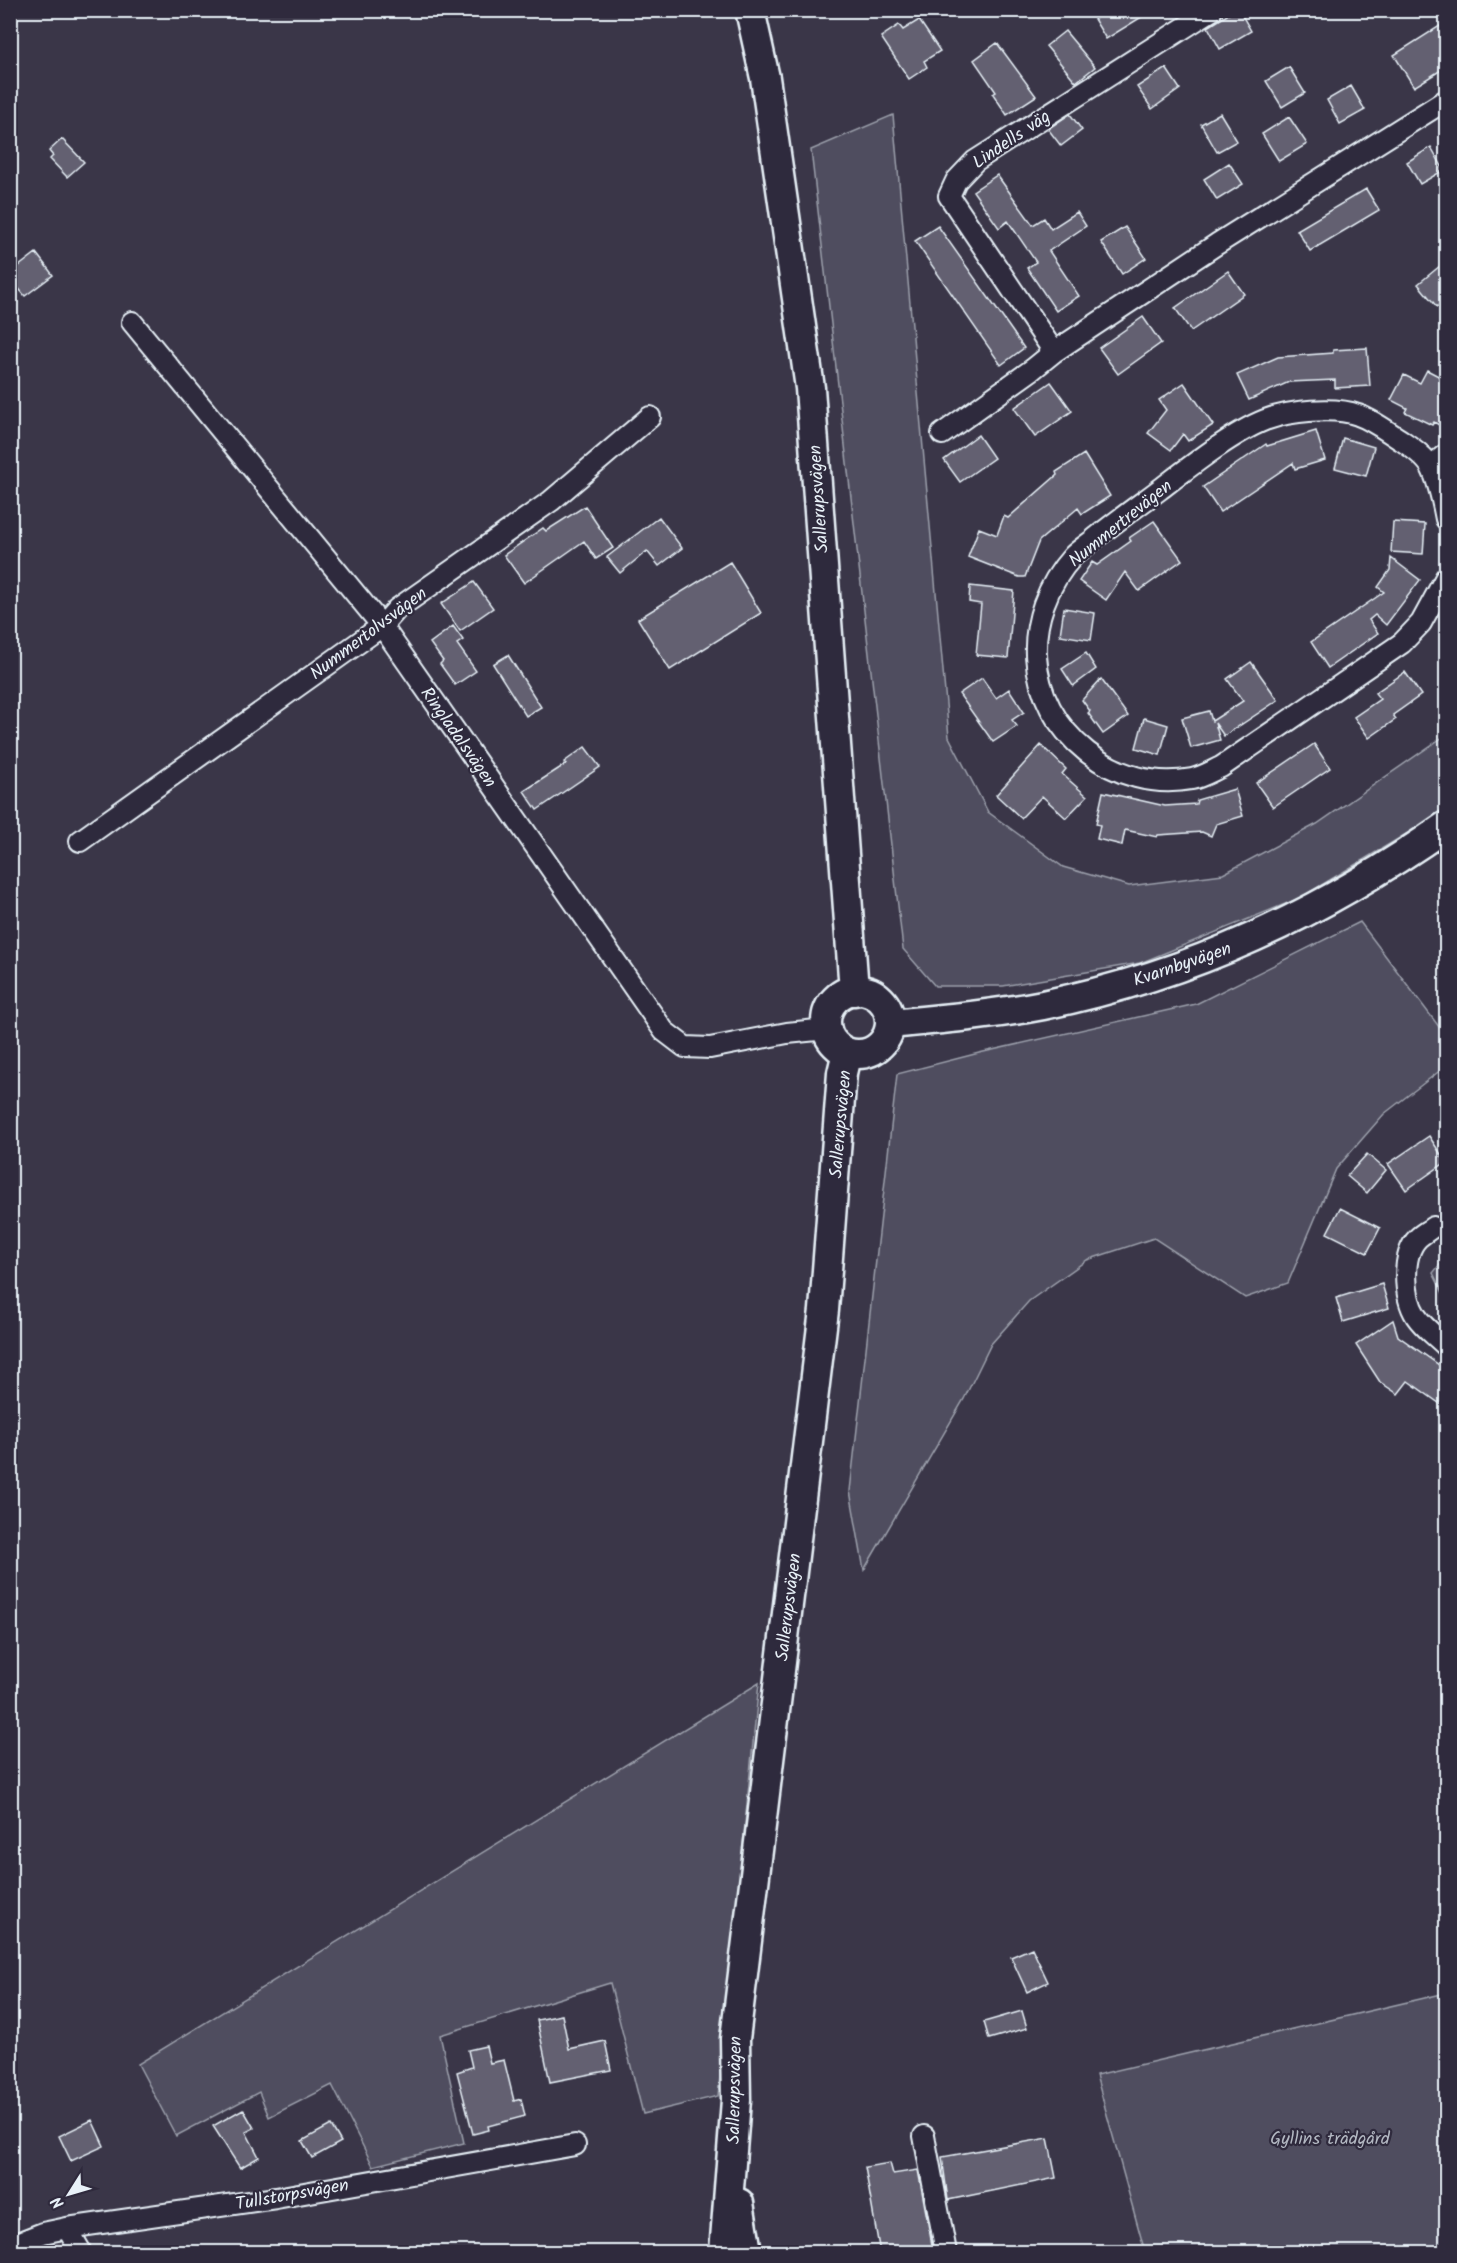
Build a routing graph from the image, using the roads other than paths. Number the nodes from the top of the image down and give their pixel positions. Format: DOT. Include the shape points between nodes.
graph roads {
  1 [pos="750,10"];
  2 [pos="1212,10"];
  3 [pos="1446,100"];
  4 [pos="132,322"];
  5 [pos="1054,352"];
  6 [pos="650,417"];
  7 [pos="942,434"];
  8 [pos="1439,460"];
  9 [pos="1446,519"];
  10 [pos="1446,577"];
  11 [pos="382,626"];
  12 [pos="1446,826"];
  13 [pos="80,841"];
  14 [pos="854,991"];
  15 [pos="890,1024"];
  16 [pos="827,1029"];
  17 [pos="847,1052"];
  18 [pos="1433,1227"];
  19 [pos="1446,1346"];
  20 [pos="924,2136"];
  21 [pos="575,2145"];
  22 [pos="732,2163"];
  23 [pos="67,2228"];
  24 [pos="10,2246"];
  25 [pos="81,2253"];
  26 [pos="724,2253"];
  27 [pos="747,2253"];
  28 [pos="946,2253"];
  1 -- 14 [label="main road, Sallerupsvägen" via="765,78 810,388"];
  2 -- 5 [label="street, Lindells väg" via="975,161 956,181 949,196"];
  3 -- 5 [label="street"];
  4 -- 11 [label="street, Ringladalsvägen"];
  5 -- 7 [label="street"];
  6 -- 11 [label="street, Nummertolvsvägen" via="551,501 397,609"];
  8 -- 9 [label="street, Nummertrevägen"];
  8 -- 10 [label="street, Nummertrevägen" via="1358,415 1327,411 1294,413 1244,430 1075,555 1057,577 1042,608 1036,638 1036,669 1047,702 1063,728 1109,768 1137,779 1194,779 1221,767 1402,643 1421,623"];
  11 -- 13 [label="street, Nummertolvsvägen"];
  11 -- 16 [label="street, Ringladalsvägen" via="664,1031 685,1047 710,1048"];
  12 -- 15 [label="main road, Kvarnbyvägen" via="1352,888 1268,932 1202,959 1120,986 1042,1005"];
  14 -- 15 [label="main road" via="880,999"];
  14 -- 16 [label="main road" via="832,1005 827,1014"];
  15 -- 17 [label="main road, Sallerupsvägen" via="879,1047 861,1054"];
  16 -- 17 [label="main road, Sallerupsvägen" via="834,1043"];
  17 -- 22 [label="main road, Sallerupsvägen" via="842,1073 825,1310 735,2039"];
  18 -- 19 [label="street" via="1416,1240 1406,1279 1416,1316"];
  20 -- 28 [label="street"];
  21 -- 23 [label="street, Tullstorpsvägen" via="276,2198"];
  22 -- 26 [label="main road, Sallerupsvägen"];
  22 -- 27 [label="main road, Sallerupsvägen"];
  23 -- 24 [label="street, Tullstorpsvägen"];
  23 -- 25 [label="street"];
}
